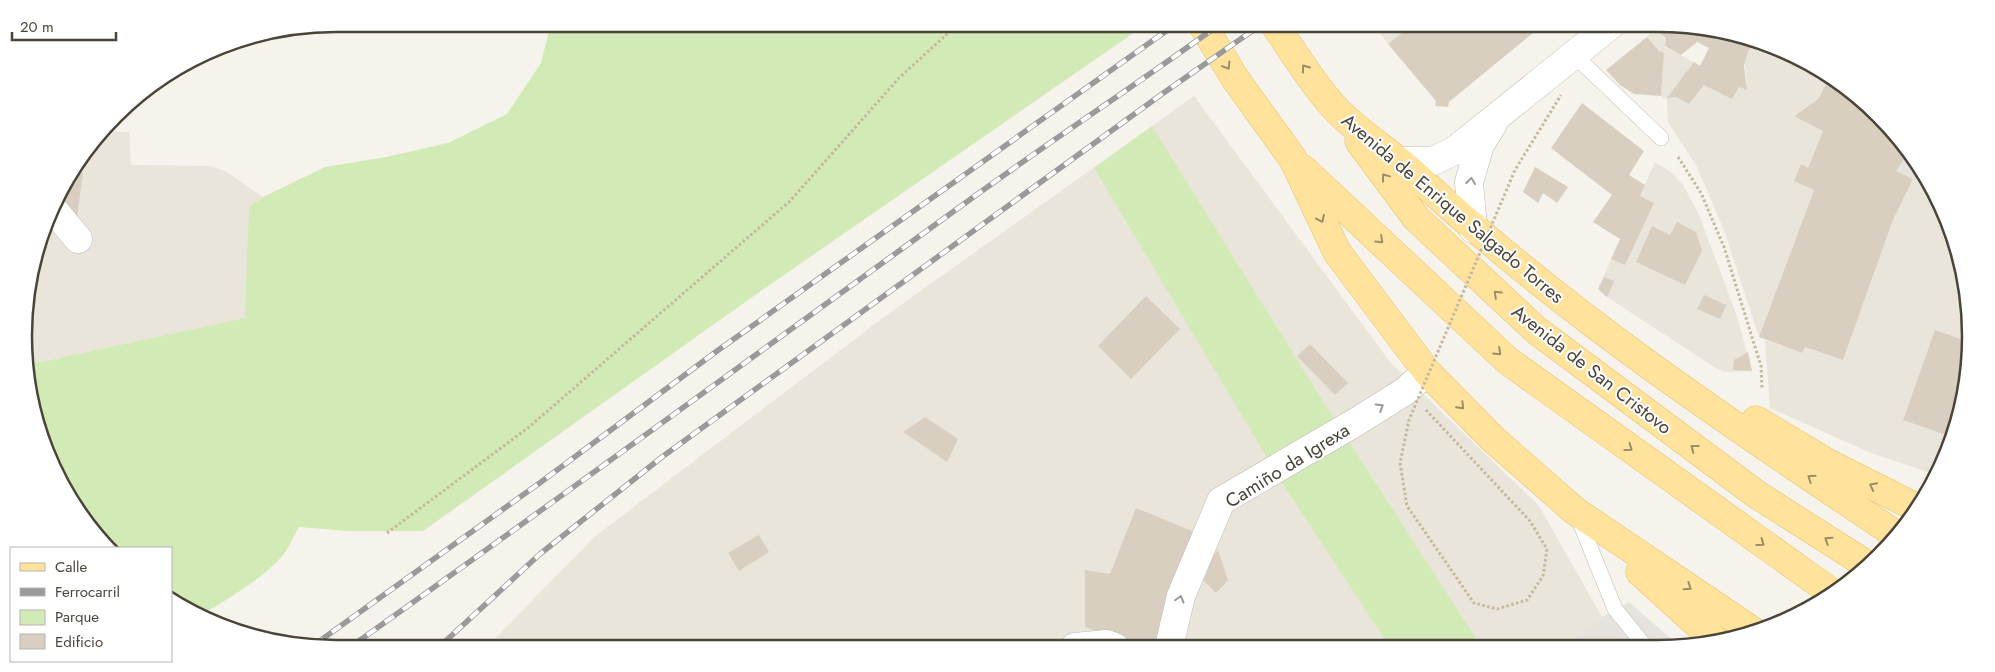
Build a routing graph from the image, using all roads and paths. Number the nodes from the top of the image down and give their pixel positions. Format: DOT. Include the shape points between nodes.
graph roads {
  1 [pos="949,32"];
  2 [pos="1207,32"];
  3 [pos="1280,32"];
  4 [pos="1602,32"];
  5 [pos="1574,55"];
  6 [pos="1561,95"];
  7 [pos="1334,107"];
  8 [pos="1497,116"];
  9 [pos="1661,138"];
  10 [pos="1293,159"];
  11 [pos="1399,161"];
  12 [pos="58,215"];
  13 [pos="1473,230"];
  14 [pos="78,239"];
  15 [pos="1583,315"];
  16 [pos="1427,372"];
  17 [pos="1762,396"];
  18 [pos="1426,410"];
  19 [pos="1911,505"];
  20 [pos="1575,511"];
  21 [pos="1891,531"];
  22 [pos="387,533"];
  23 [pos="1862,561"];
  24 [pos="1826,589"];
  25 [pos="1746,626"];
  26 [pos="1710,635"];
  27 [pos="1171,640"];
  28 [pos="1640,640"];
  1 -- 22 [label="path" via="899,78 790,201 529,427"];
  2 -- 10 [label="main road, one-way" via="1236,80"];
  7 -- 3 [label="main road, Avenida de Enrique Salgado Torres, one-way"];
  4 -- 5 [label="street"];
  5 -- 8 [label="street"];
  5 -- 9 [label="lane"];
  6 -- 18 [label="path, bridge" via="1515,170 1409,420 1400,463 1408,506 1474,603 1497,608 1527,600 1543,576 1547,549 1530,521"];
  7 -- 11 [label="main road, Avenida de Enrique Salgado Torres"];
  23 -- 7 [label="main road, Avenida de San Cristovo, one-way" via="1756,494 1536,330 1416,218"];
  8 -- 11 [label="street" via="1454,151 1433,161"];
  13 -- 8 [label="street, one-way" via="1469,182 1480,146"];
  9 -- 17 [label="path" via="1701,193 1724,247 1761,366"];
  10 -- 16 [label="main road, one-way" via="1337,252"];
  10 -- 24 [label="main road, Avenida de San Cristovo, one-way" via="1508,361"];
  11 -- 13 [label="main road, Avenida de Enrique Salgado Torres"];
  12 -- 14 [label="street"];
  13 -- 15 [label="main road, Avenida de Enrique Salgado Torres"];
  19 -- 15 [label="main road, Avenida de Enrique Salgado Torres, one-way" via="1828,463 1680,369"];
  21 -- 15 [label="main road, Avenida de Enrique Salgado Torres, one-way" via="1717,415"];
  16 -- 20 [label="main road, one-way" via="1493,439"];
  27 -- 16 [label="street, Camiño da Igrexa, one-way" via="1181,596 1221,501 1404,392"];
  20 -- 25 [label="main road, one-way"];
  20 -- 26 [label="main road"];
  20 -- 28 [label="lane" via="1615,609"];
}
